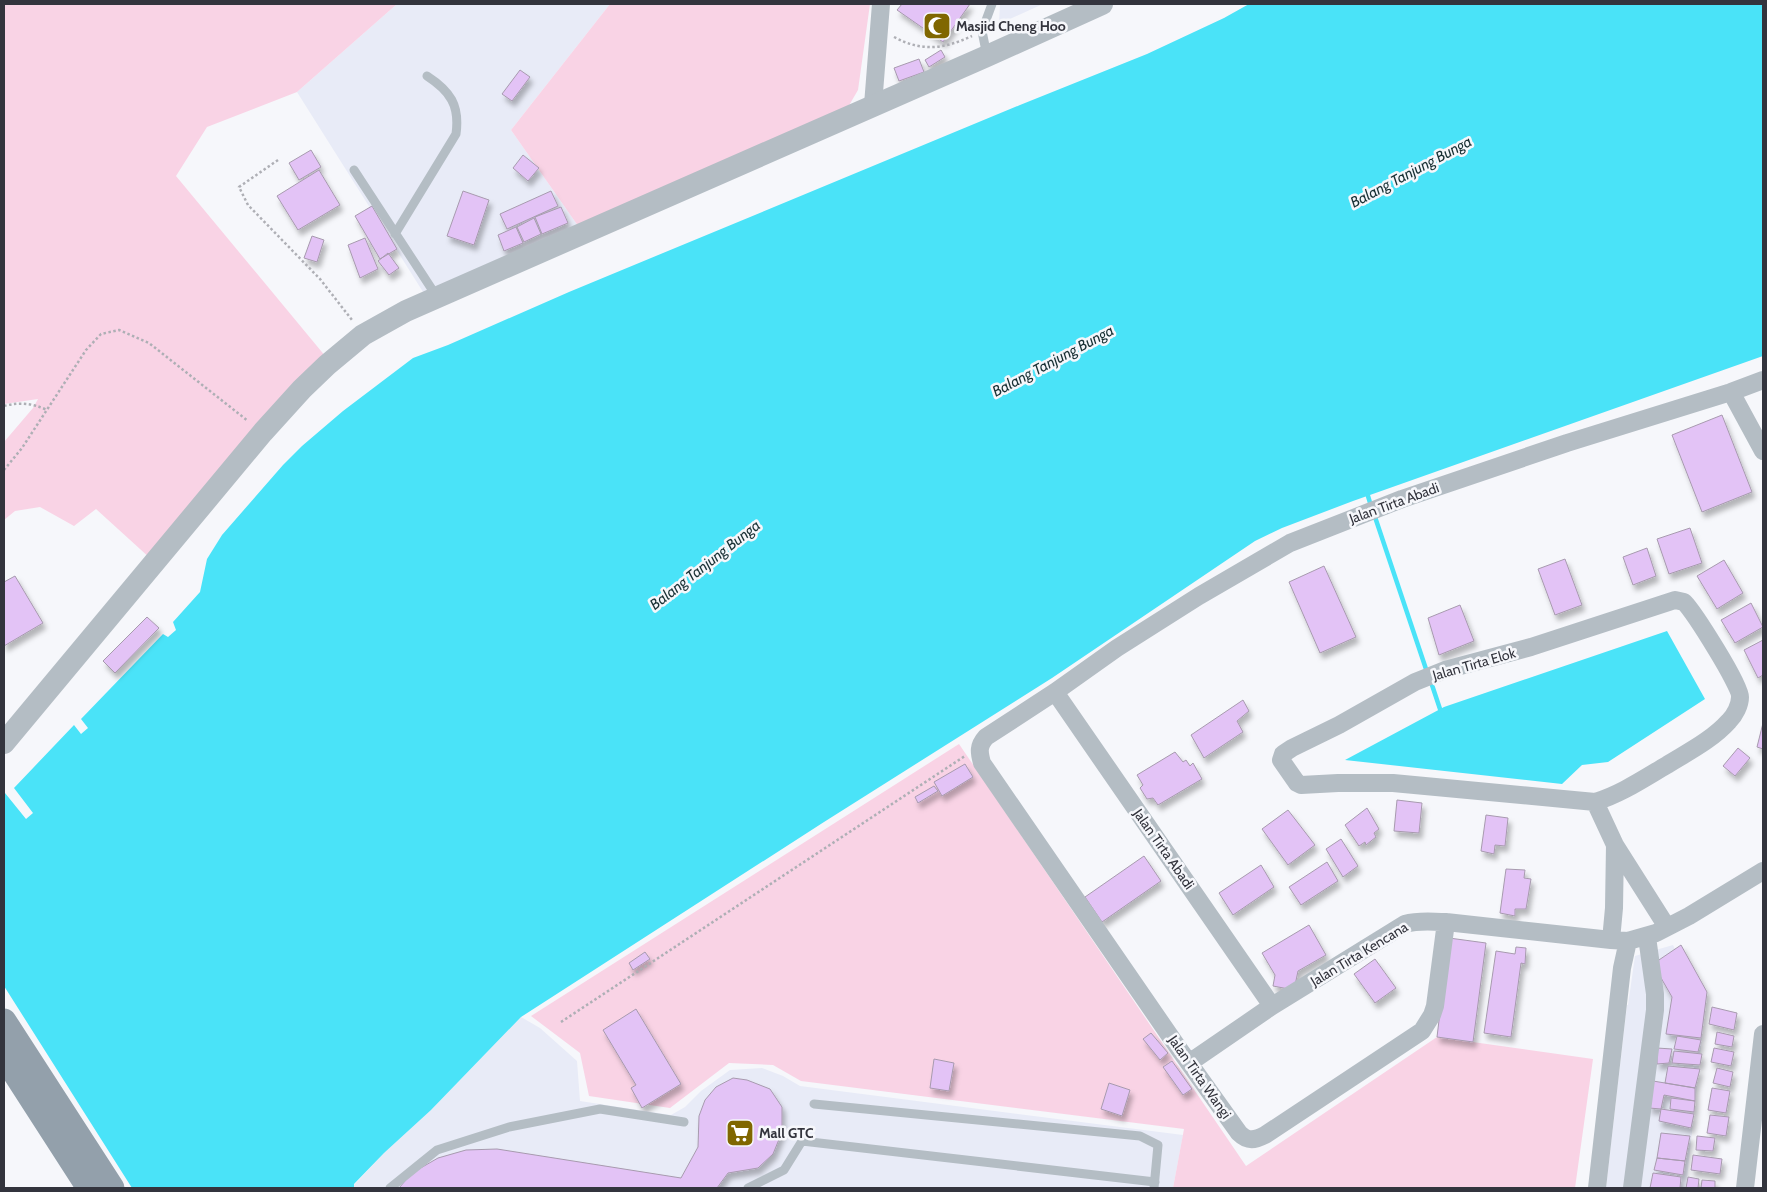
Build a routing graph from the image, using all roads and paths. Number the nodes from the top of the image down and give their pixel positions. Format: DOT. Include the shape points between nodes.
graph roads {
  1 [pos="881,4"];
  2 [pos="992,4"];
  3 [pos="1102,4"];
  4 [pos="879,29"];
  5 [pos="982,31"];
  6 [pos="987,56"];
  7 [pos="427,76"];
  8 [pos="873,105"];
  9 [pos="278,160"];
  10 [pos="354,170"];
  11 [pos="395,234"];
  12 [pos="437,297"];
  13 [pos="364,335"];
  14 [pos="1763,380"];
  15 [pos="1731,392"];
  16 [pos="4,406"];
  17 [pos="47,410"];
  18 [pos="263,432"];
  19 [pos="1763,451"];
  20 [pos="4,470"];
  21 [pos="1055,692"];
  22 [pos="4,743"];
  23 [pos="980,746"];
  24 [pos="1595,802"];
  25 [pos="1615,845"];
  26 [pos="1763,871"];
  27 [pos="1446,922"];
  28 [pos="1667,928"];
  29 [pos="1647,937"];
  30 [pos="1619,940"];
  31 [pos="1272,1006"];
  32 [pos="4,1021"];
  33 [pos="561,1022"];
  34 [pos="1763,1034"];
  35 [pos="4,1056"];
  36 [pos="1189,1063"];
  37 [pos="814,1104"];
  38 [pos="684,1122"];
  39 [pos="1751,1182"];
  40 [pos="1154,1185"];
  41 [pos="89,1188"];
  42 [pos="112,1188"];
  43 [pos="390,1188"];
  44 [pos="748,1188"];
  45 [pos="1597,1188"];
  46 [pos="1632,1188"];
  1 -- 4 [label="street"];
  2 -- 5 [label="lane"];
  3 -- 6 [label="street"];
  4 -- 5 [label="path" via="905,43 928,48 955,44"];
  4 -- 8 [label="street"];
  5 -- 6 [label="lane"];
  6 -- 8 [label="street"];
  7 -- 11 [label="lane" via="451,96 458,118 456,134"];
  8 -- 12 [label="street"];
  9 -- 13 [label="path" via="239,188 248,205 320,279"];
  10 -- 11 [label="lane"];
  11 -- 12 [label="lane"];
  12 -- 13 [label="street"];
  13 -- 18 [label="street" via="302,389"];
  14 -- 15 [label="street, Jalan Tirta Abadi"];
  15 -- 19 [label="street"];
  15 -- 21 [label="street, Jalan Tirta Abadi" via="1402,499 1290,543 1117,648"];
  16 -- 17 [label="path" via="22,403"];
  17 -- 18 [label="path" via="86,350 101,334 119,330 149,343"];
  17 -- 20 [label="path"];
  18 -- 22 [label="street"];
  21 -- 23 [label="street, Jalan Tirta Abadi" via="986,737"];
  21 -- 31 [label="street, Jalan Tirta Abadi"];
  23 -- 33 [label="path"];
  23 -- 36 [label="street, Jalan Tirta Wangi" via="982,763"];
  24 -- 24 [label="street, Jalan Tirta Elok" via="1616,795 1690,751 1715,734 1736,712 1739,690 1684,602 1674,600 1531,648 1444,670 1415,682 1285,752 1281,759 1301,785 1393,783"];
  24 -- 25 [label="street"];
  25 -- 28 [label="street"];
  25 -- 30 [label="street" via="1614,901"];
  26 -- 28 [label="street, Jalan Tirta Kencana"];
  27 -- 30 [label="street, Jalan Tirta Kencana"];
  27 -- 31 [label="street, Jalan Tirta Kencana" via="1423,920 1405,924"];
  27 -- 36 [label="street, Jalan Tirta Wangi" via="1435,1006 1422,1031 1265,1135 1253,1140 1242,1136"];
  28 -- 29 [label="street, Jalan Tirta Kencana"];
  29 -- 30 [label="street, Jalan Tirta Kencana"];
  29 -- 46 [label="street" via="1655,1010"];
  30 -- 45 [label="street" via="1622,968"];
  31 -- 36 [label="street, Jalan Tirta Kencana"];
  32 -- 42 [label="main road"];
  34 -- 39 [label="street"];
  35 -- 41 [label="main road"];
  37 -- 40 [label="lane" via="1140,1136 1158,1145"];
  38 -- 43 [label="lane" via="600,1109 508,1127 436,1150"];
  40 -- 44 [label="lane" via="802,1141 784,1170"];
}
